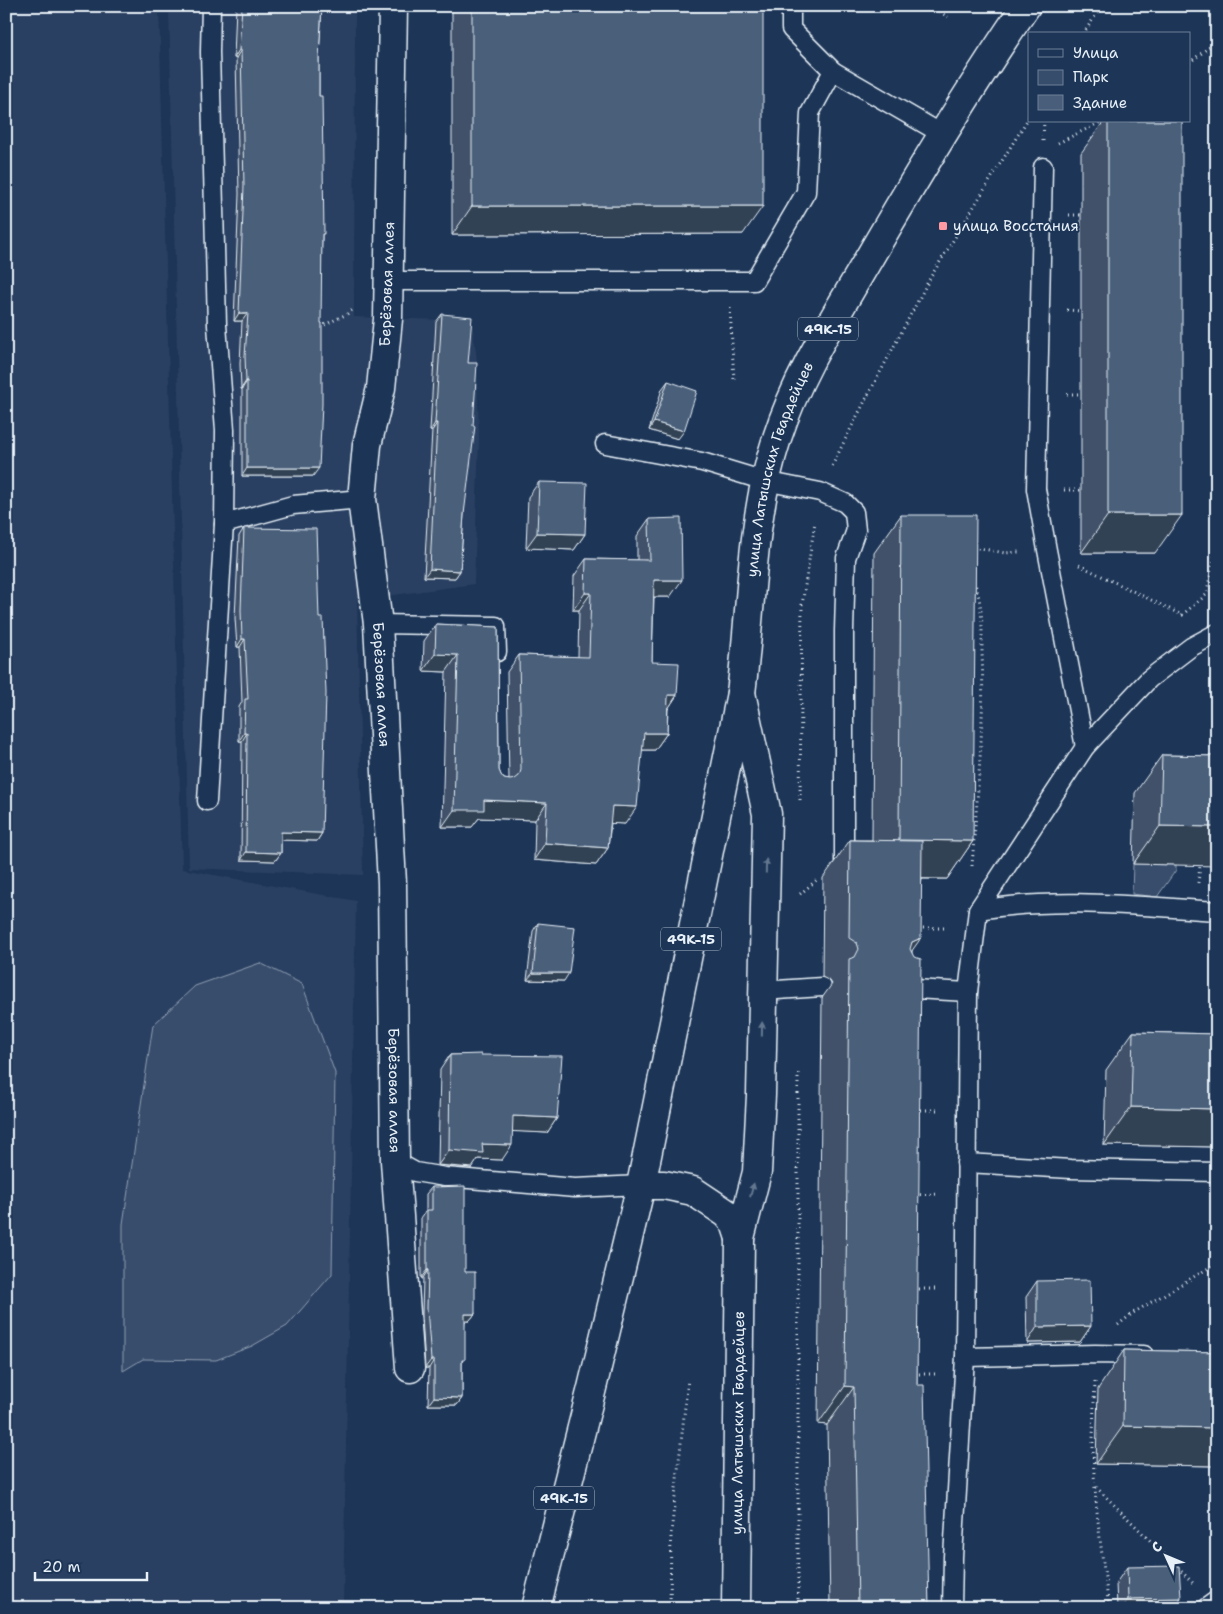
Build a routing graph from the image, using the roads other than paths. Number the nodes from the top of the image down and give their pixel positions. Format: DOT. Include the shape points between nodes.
graph roads {
  1 [pos="211,6"];
  2 [pos="393,6"];
  3 [pos="791,6"];
  4 [pos="1026,6"];
  5 [pos="833,71"];
  6 [pos="942,134"];
  7 [pos="1044,167"];
  8 [pos="389,281"];
  9 [pos="605,444"];
  10 [pos="765,481"];
  11 [pos="362,500"];
  12 [pos="224,524"];
  13 [pos="378,624"];
  14 [pos="1217,633"];
  15 [pos="497,664"];
  16 [pos="742,693"];
  17 [pos="1085,747"];
  18 [pos="207,801"];
  19 [pos="844,868"];
  20 [pos="978,910"];
  21 [pos="1217,911"];
  22 [pos="822,988"];
  23 [pos="894,988"];
  24 [pos="762,991"];
  25 [pos="968,992"];
  26 [pos="395,1160"];
  27 [pos="966,1162"];
  28 [pos="1217,1172"];
  29 [pos="641,1185"];
  30 [pos="740,1238"];
  31 [pos="1163,1355"];
  32 [pos="964,1366"];
  33 [pos="410,1368"];
  34 [pos="536,1608"];
  35 [pos="736,1608"];
  36 [pos="952,1608"];
  1 -- 12 [label="lane" via="217,316 225,430"];
  2 -- 8 [label="main road, Берёзовая аллея"];
  3 -- 5 [label="lane" via="791,29"];
  4 -- 6 [label="main road, улица Латышских Гвардейцев / 49К-15"];
  5 -- 6 [label="lane"];
  5 -- 8 [label="lane" via="810,113 806,192 754,281"];
  6 -- 10 [label="main road, улица Латышских Гвардейцев / 49К-15" via="830,324 797,387 777,437"];
  7 -- 17 [label="lane" via="1036,489"];
  8 -- 11 [label="main road, Берёзовая аллея" via="382,388 367,446"];
  9 -- 10 [label="lane" via="702,462"];
  10 -- 16 [label="main road, улица Латышских Гвардейцев / 49К-15" via="751,572"];
  10 -- 19 [label="lane" via="820,492 845,503 854,512 856,530 846,558"];
  11 -- 12 [label="lane" via="293,506"];
  11 -- 13 [label="main road, Берёзовая аллея"];
  12 -- 18 [label="lane"];
  13 -- 15 [label="lane" via="496,626"];
  13 -- 26 [label="main road, Берёзовая аллея" via="392,884"];
  14 -- 17 [label="lane" via="1191,646 1149,678"];
  24 -- 16 [label="main road, улица Латышских Гвардейцев, one-way" via="767,814"];
  16 -- 29 [label="main road, 49К-15"];
  17 -- 20 [label="lane"];
  20 -- 21 [label="lane" via="1012,904 1083,902"];
  20 -- 25 [label="lane"];
  22 -- 24 [label="lane"];
  23 -- 25 [label="lane"];
  30 -- 24 [label="main road, улица Латышских Гвардейцев, one-way" via="757,1172"];
  25 -- 27 [label="lane"];
  26 -- 29 [label="lane" via="415,1172 445,1177 575,1188"];
  26 -- 33 [label="main road, Берёзовая аллея"];
  27 -- 28 [label="lane" via="1071,1169"];
  27 -- 32 [label="lane"];
  29 -- 30 [label="main road" via="664,1185 693,1191 726,1213 735,1223"];
  29 -- 34 [label="main road, 49К-15"];
  30 -- 35 [label="main road, улица Латышских Гвардейцев"];
  31 -- 32 [label="lane" via="1077,1355"];
  32 -- 36 [label="lane"];
}
